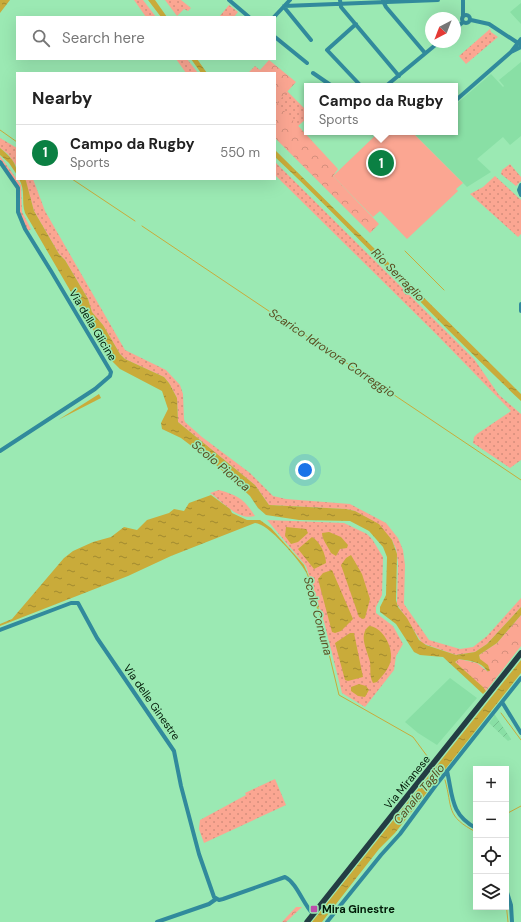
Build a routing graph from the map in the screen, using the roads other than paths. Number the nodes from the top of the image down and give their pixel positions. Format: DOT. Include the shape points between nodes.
graph roads {
  1 [pos="229,0"];
  2 [pos="290,0"];
  3 [pos="438,0"];
  4 [pos="463,0"];
  5 [pos="383,1"];
  6 [pos="340,2"];
  7 [pos="284,6"];
  8 [pos="248,16"];
  9 [pos="275,16"];
  10 [pos="463,20"];
  11 [pos="470,20"];
  12 [pos="461,22"];
  13 [pos="356,24"];
  14 [pos="276,38"];
  15 [pos="311,40"];
  16 [pos="520,43"];
  17 [pos="431,48"];
  18 [pos="425,53"];
  19 [pos="307,63"];
  20 [pos="313,73"];
  21 [pos="399,76"];
  22 [pos="328,83"];
  23 [pos="358,83"];
  24 [pos="390,83"];
  25 [pos="458,97"];
  26 [pos="0,162"];
  27 [pos="2,167"];
  28 [pos="521,185"];
  29 [pos="521,195"];
  30 [pos="0,451"];
  31 [pos="0,630"];
  32 [pos="521,653"];
  33 [pos="521,678"];
  34 [pos="502,702"];
  35 [pos="521,733"];
  36 [pos="447,771"];
  37 [pos="473,826"];
  38 [pos="216,899"];
  39 [pos="509,899"];
  40 [pos="314,914"];
  41 [pos="157,922"];
  42 [pos="307,922"];
  43 [pos="327,922"];
  44 [pos="512,922"];
  1 -- 8 [label="street"];
  2 -- 7 [label="street"];
  3 -- 5 [label="street"];
  4 -- 10 [label="street"];
  5 -- 6 [label="street"];
  5 -- 18 [label="street"];
  6 -- 7 [label="street"];
  6 -- 13 [label="street"];
  7 -- 9 [label="street"];
  7 -- 15 [label="street"];
  10 -- 11 [label="street" via="467,23"];
  10 -- 11 [label="street" via="468,15"];
  10 -- 12 [label="street"];
  11 -- 16 [label="street" via="489,24"];
  13 -- 21 [label="street"];
  13 -- 23 [label="street" via="327,50"];
  14 -- 19 [label="street"];
  16 -- 25 [label="street"];
  17 -- 18 [label="street"];
  18 -- 21 [label="street"];
  20 -- 22 [label="street"];
  21 -- 24 [label="street"];
  26 -- 27 [label="street, Via della Glicine"];
  27 -- 30 [label="street, Via della Glicine" via="18,188 20,219 110,376 95,389"];
  28 -- 29 [label="street"];
  31 -- 38 [label="street, Via delle Ginestre" via="71,603 76,602 80,605 97,638 174,751 199,854"];
  32 -- 40 [label="main road, Via Miranese"];
  33 -- 34 [label="street"];
  34 -- 35 [label="street"];
  34 -- 36 [label="street"];
  36 -- 37 [label="street" via="454,806 459,816"];
  36 -- 43 [label="street" via="400,834"];
  38 -- 40 [label="street" via="223,899 285,877"];
  38 -- 41 [label="street"];
  39 -- 44 [label="street"];
  40 -- 42 [label="main road, Via Miranese"];
}
